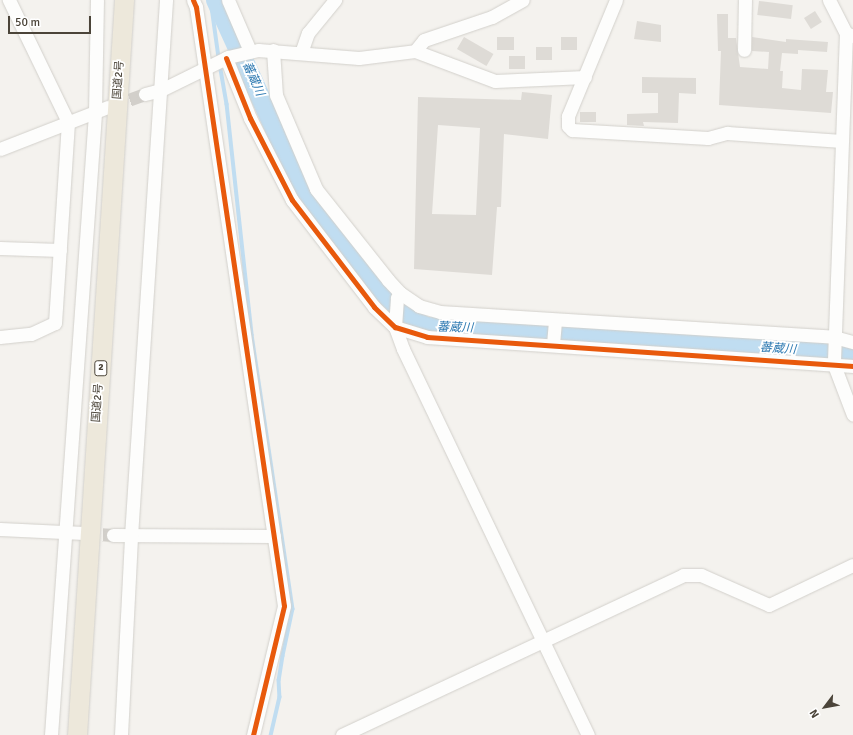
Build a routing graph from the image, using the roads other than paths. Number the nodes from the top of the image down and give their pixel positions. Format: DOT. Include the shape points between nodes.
graph roads {
  1 [pos="9,0"];
  2 [pos="97,0"];
  3 [pos="124,0"];
  4 [pos="166,0"];
  5 [pos="193,0"];
  6 [pos="228,0"];
  7 [pos="335,0"];
  8 [pos="616,0"];
  9 [pos="745,0"];
  10 [pos="829,0"];
  11 [pos="518,2"];
  12 [pos="850,35"];
  13 [pos="273,50"];
  14 [pos="744,50"];
  15 [pos="414,51"];
  16 [pos="248,52"];
  17 [pos="301,53"];
  18 [pos="226,58"];
  19 [pos="204,69"];
  20 [pos="585,77"];
  21 [pos="161,90"];
  22 [pos="146,94"];
  23 [pos="108,107"];
  24 [pos="95,113"];
  25 [pos="68,122"];
  26 [pos="842,141"];
  27 [pos="0,149"];
  28 [pos="0,248"];
  29 [pos="60,250"];
  30 [pos="399,295"];
  31 [pos="555,321"];
  32 [pos="395,326"];
  33 [pos="0,337"];
  34 [pos="835,340"];
  35 [pos="853,342"];
  36 [pos="553,344"];
  37 [pos="834,364"];
  38 [pos="853,366"];
  39 [pos="853,415"];
  40 [pos="0,528"];
  41 [pos="64,533"];
  42 [pos="84,533"];
  43 [pos="113,535"];
  44 [pos="131,536"];
  45 [pos="274,536"];
  46 [pos="853,565"];
  47 [pos="542,640"];
  48 [pos="51,735"];
  49 [pos="77,735"];
  50 [pos="121,735"];
  51 [pos="253,735"];
  52 [pos="342,735"];
  53 [pos="588,735"];
  1 -- 25 [label="street"];
  2 -- 24 [label="street"];
  3 -- 49 [label="highway, 国道2号 / 2"];
  4 -- 21 [label="street"];
  5 -- 19 [label="street"];
  6 -- 16 [label="street"];
  7 -- 17 [label="street" via="308,33"];
  8 -- 20 [label="street"];
  9 -- 14 [label="street"];
  10 -- 12 [label="street"];
  11 -- 15 [label="street" via="492,17 424,40"];
  12 -- 26 [label="street"];
  13 -- 16 [label="street"];
  13 -- 17 [label="street"];
  13 -- 30 [label="street" via="276,95 316,189"];
  15 -- 17 [label="street" via="359,58"];
  15 -- 20 [label="street" via="495,81"];
  16 -- 18 [label="street"];
  18 -- 19 [label="street"];
  18 -- 32 [label="street" via="250,118 292,200 374,307"];
  19 -- 21 [label="street"];
  19 -- 45 [label="street"];
  20 -- 26 [label="street" via="567,122 572,130 708,138 727,133"];
  21 -- 22 [label="street"];
  21 -- 44 [label="street"];
  23 -- 24 [label="street"];
  24 -- 25 [label="street"];
  24 -- 41 [label="street"];
  25 -- 27 [label="street"];
  25 -- 29 [label="street"];
  26 -- 34 [label="street"];
  28 -- 29 [label="street"];
  29 -- 33 [label="street" via="55,322 31,334"];
  30 -- 31 [label="street" via="419,306 440,312"];
  30 -- 32 [label="street"];
  31 -- 34 [label="street"];
  31 -- 36 [label="street"];
  32 -- 36 [label="street" via="427,337"];
  32 -- 47 [label="street" via="403,349"];
  34 -- 35 [label="street"];
  34 -- 37 [label="street"];
  36 -- 37 [label="street"];
  37 -- 38 [label="street"];
  37 -- 39 [label="street"];
  40 -- 41 [label="street"];
  41 -- 42 [label="street"];
  41 -- 48 [label="street"];
  43 -- 44 [label="street"];
  44 -- 45 [label="street"];
  44 -- 50 [label="street"];
  45 -- 51 [label="street" via="284,606"];
  46 -- 47 [label="street" via="769,605 701,575 683,575"];
  47 -- 52 [label="street"];
  47 -- 53 [label="street"];
}
